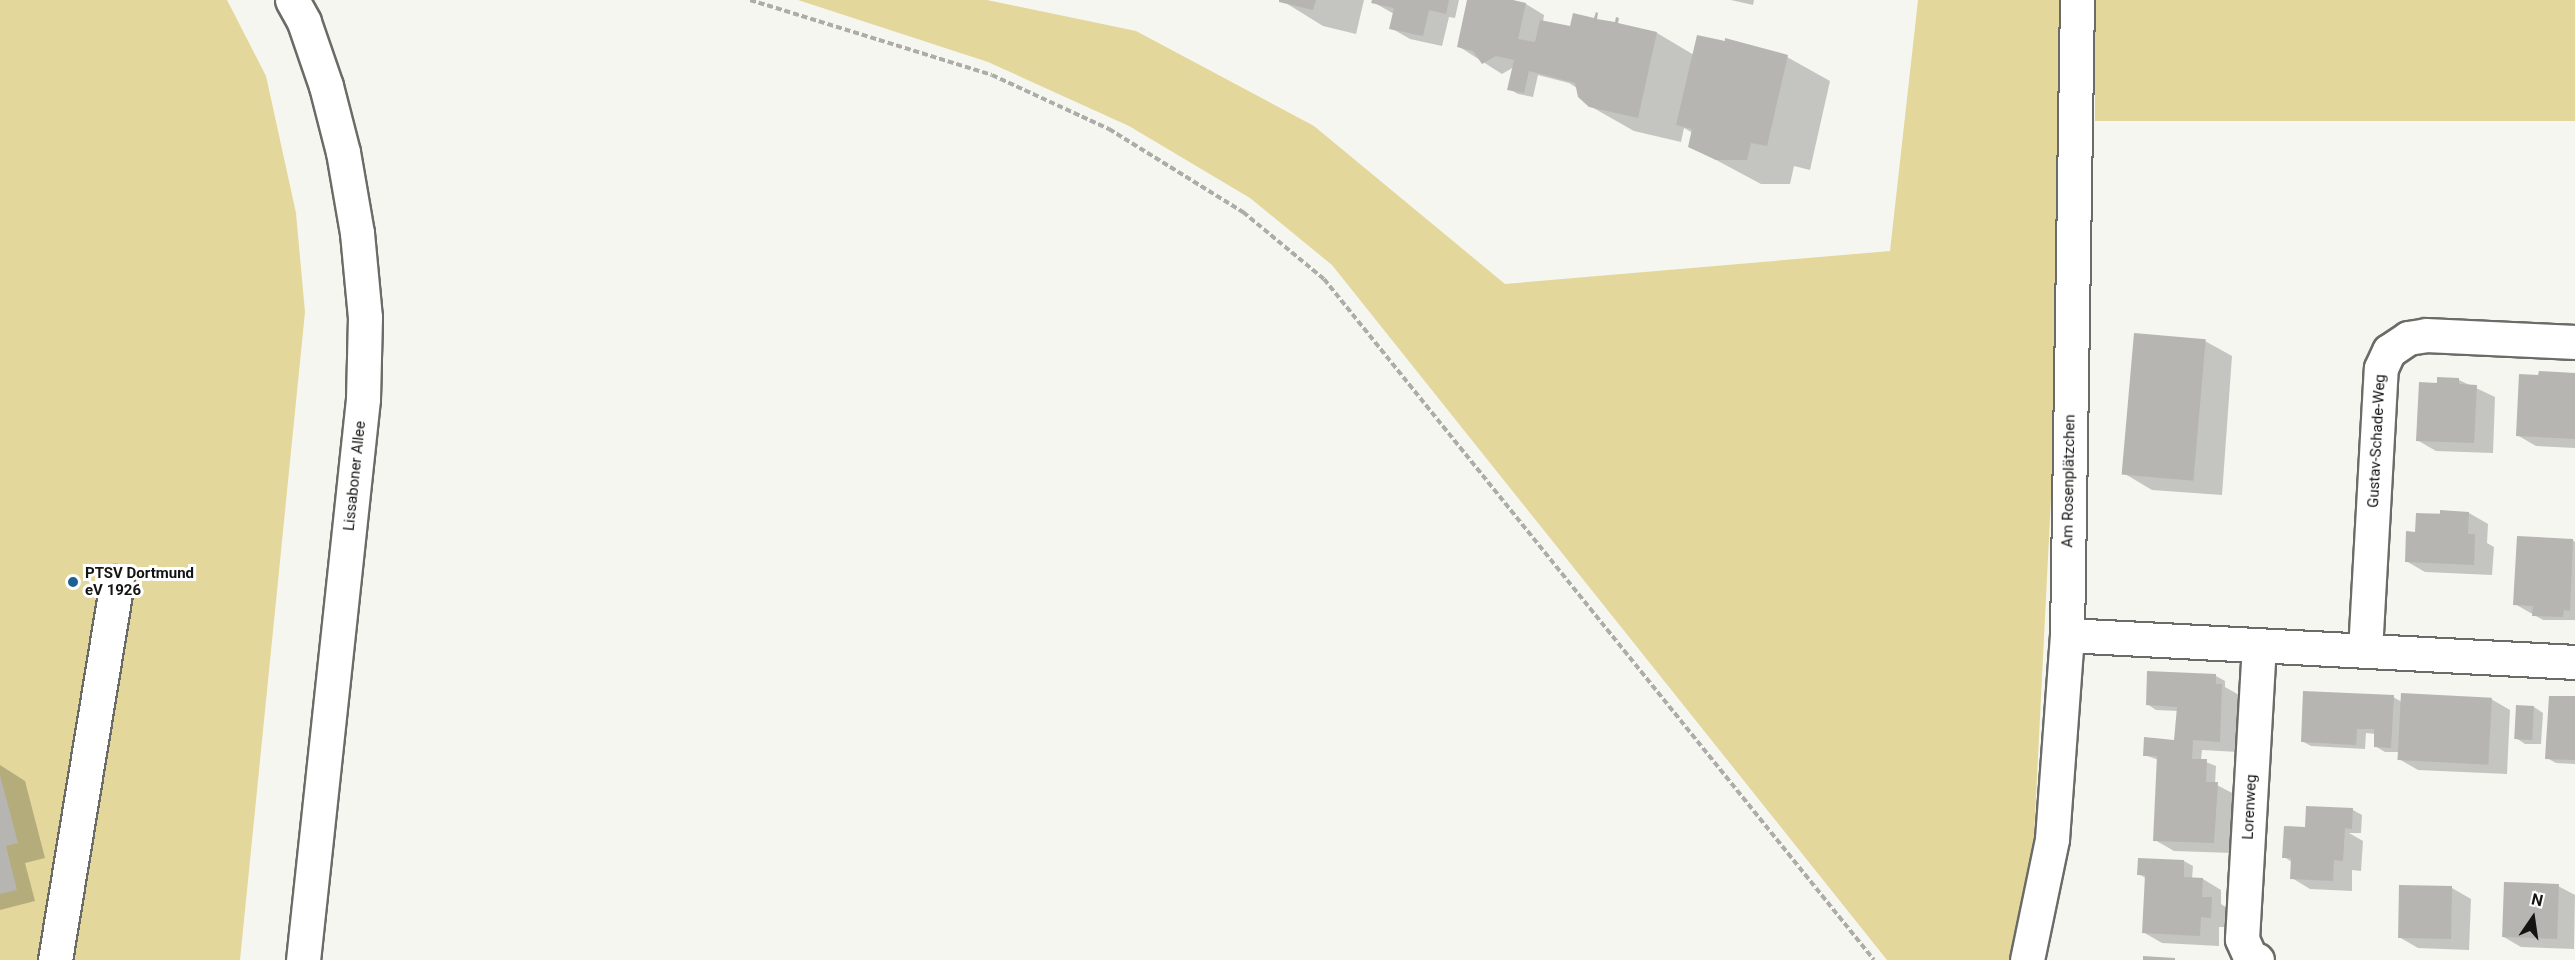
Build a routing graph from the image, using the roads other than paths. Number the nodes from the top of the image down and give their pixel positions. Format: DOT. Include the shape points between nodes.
graph roads {
  1 [pos="292,0"];
  2 [pos="2077,0"];
  3 [pos="2575,342"];
  4 [pos="117,582"];
  5 [pos="2067,634"];
  6 [pos="2259,646"];
  7 [pos="2365,651"];
  8 [pos="2575,662"];
  9 [pos="64,901"];
  10 [pos="29,960"];
  11 [pos="55,960"];
  12 [pos="303,960"];
  13 [pos="2027,960"];
  14 [pos="2257,960"];
  1 -- 12 [label="street, Lissaboner Allee" via="304,22 326,86 343,152 357,233 365,317 363,399"];
  2 -- 5 [label="street, Am Rosenplätzchen"];
  3 -- 7 [label="street, Gustav-Schade-Weg" via="2426,335 2408,338 2390,351 2381,368"];
  4 -- 9 [label="street"];
  5 -- 6 [label="street"];
  5 -- 13 [label="street, Am Rosenplätzchen" via="2052,839"];
  6 -- 7 [label="street"];
  6 -- 14 [label="street, Lorenweg" via="2242,939 2250,957"];
  7 -- 8 [label="street"];
  9 -- 10 [label="street" via="39,956"];
  9 -- 11 [label="street"];
}
